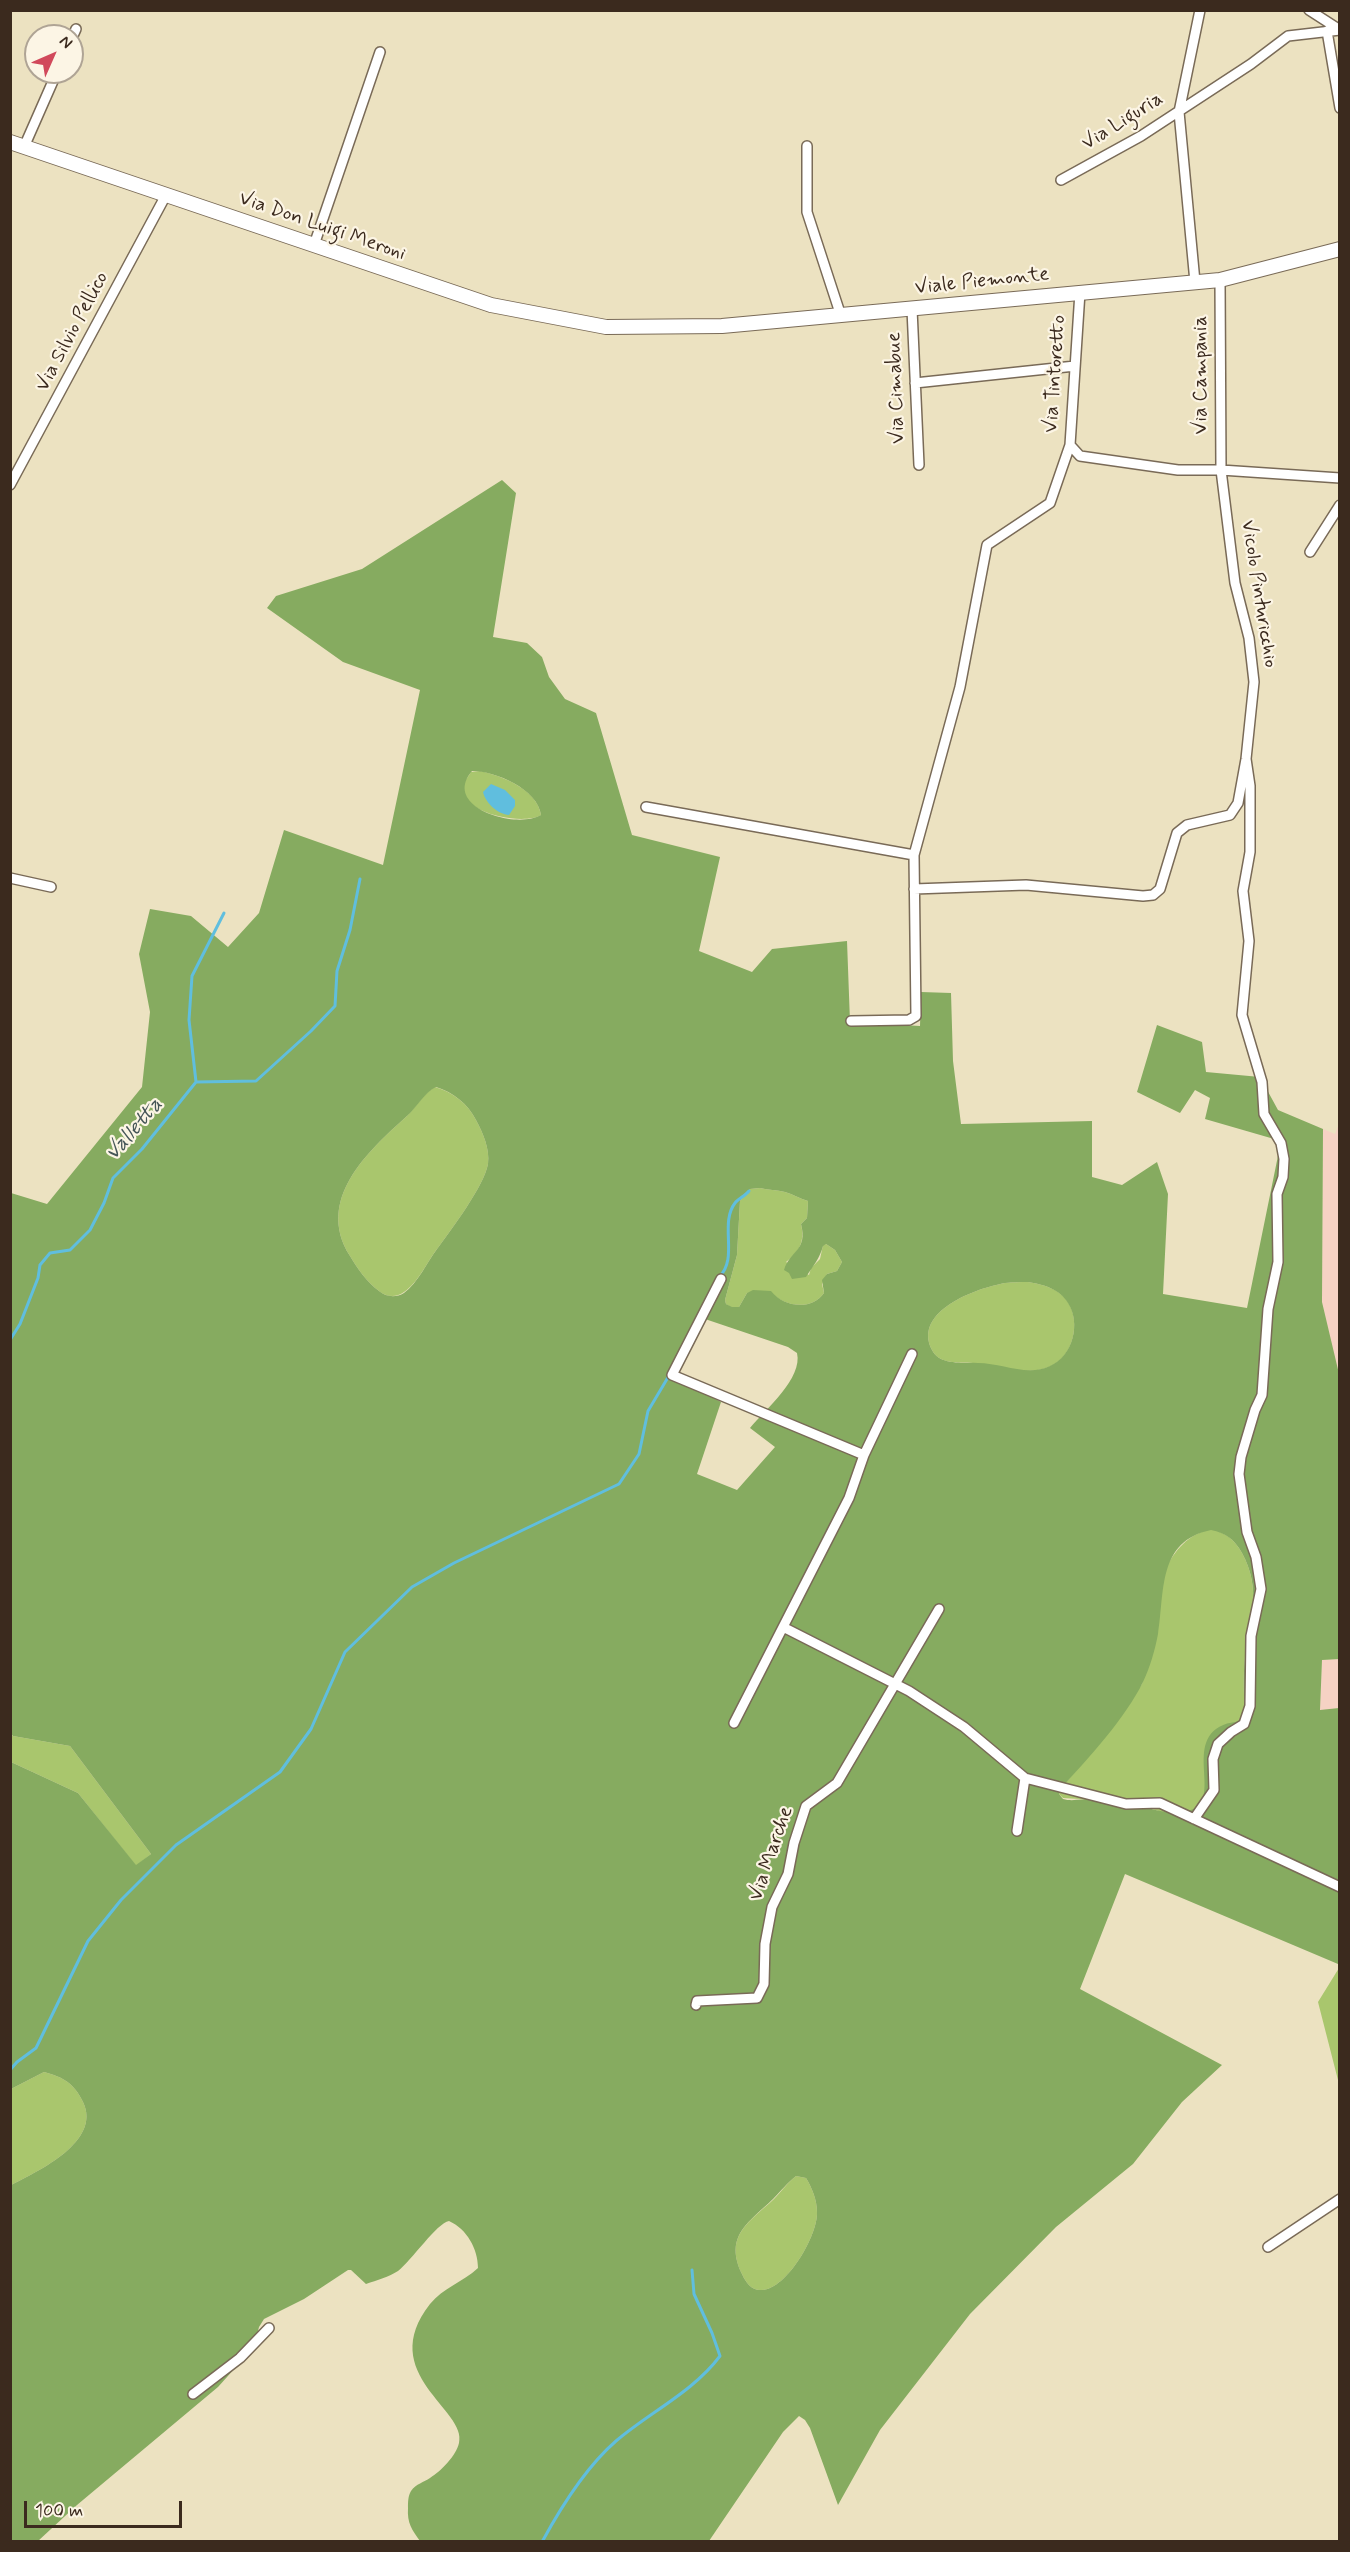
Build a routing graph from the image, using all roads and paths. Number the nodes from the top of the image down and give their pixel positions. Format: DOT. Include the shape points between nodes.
graph roads {
  1 [pos="1200,10"];
  2 [pos="1309,10"];
  3 [pos="1340,30"];
  4 [pos="1327,31"];
  5 [pos="380,52"];
  6 [pos="50,84"];
  7 [pos="1340,108"];
  8 [pos="1179,112"];
  9 [pos="17,144"];
  10 [pos="807,146"];
  11 [pos="1061,180"];
  12 [pos="166,195"];
  13 [pos="314,245"];
  14 [pos="1340,249"];
  15 [pos="1220,280"];
  16 [pos="1195,282"];
  17 [pos="1080,292"];
  18 [pos="912,309"];
  19 [pos="841,316"];
  20 [pos="625,327"];
  21 [pos="1075,366"];
  22 [pos="915,383"];
  23 [pos="1070,445"];
  24 [pos="918,465"];
  25 [pos="1221,470"];
  26 [pos="1340,478"];
  27 [pos="10,485"];
  28 [pos="1340,505"];
  29 [pos="1310,552"];
  30 [pos="1246,759"];
  31 [pos="646,807"];
  32 [pos="914,855"];
  33 [pos="10,878"];
  34 [pos="51,887"];
  35 [pos="914,889"];
  36 [pos="851,1021"];
  37 [pos="721,1279"];
  38 [pos="912,1354"];
  39 [pos="864,1455"];
  40 [pos="939,1609"];
  41 [pos="783,1627"];
  42 [pos="896,1686"];
  43 [pos="734,1724"];
  44 [pos="1025,1778"];
  45 [pos="1194,1819"];
  46 [pos="1017,1832"];
  47 [pos="1340,1887"];
  48 [pos="696,2005"];
  49 [pos="1340,2199"];
  50 [pos="1268,2247"];
  51 [pos="269,2328"];
  52 [pos="193,2394"];
  1 -- 8 [label="street, Via Liguria"];
  2 -- 3 [label="street"];
  3 -- 4 [label="street"];
  4 -- 7 [label="street"];
  4 -- 8 [label="street" via="1288,36"];
  5 -- 13 [label="street"];
  6 -- 9 [label="street"];
  8 -- 11 [label="street, Via Liguria"];
  8 -- 16 [label="street"];
  9 -- 12 [label="street, Via Don Luigi Meroni"];
  10 -- 19 [label="street" via="807,212"];
  12 -- 13 [label="street, Via Don Luigi Meroni"];
  12 -- 27 [label="street, Via Silvio Pellico"];
  13 -- 20 [label="street, Via Don Luigi Meroni" via="491,305 606,327"];
  14 -- 15 [label="street, Viale Piemonte"];
  15 -- 16 [label="street, Viale Piemonte"];
  15 -- 25 [label="street, Via Campania"];
  16 -- 17 [label="street, Viale Piemonte"];
  17 -- 18 [label="street, Viale Piemonte"];
  17 -- 21 [label="street, Via Tintoretto"];
  18 -- 19 [label="street, Viale Piemonte"];
  18 -- 22 [label="street, Via Cimabue"];
  19 -- 20 [label="street, Viale Piemonte" via="722,326"];
  21 -- 22 [label="street"];
  21 -- 23 [label="street, Via Tintoretto"];
  22 -- 24 [label="street, Via Cimabue"];
  23 -- 25 [label="street, Via Tintoretto" via="1080,456 1115,462 1178,470"];
  23 -- 32 [label="street" via="1050,503 987,545 960,687"];
  25 -- 26 [label="street, Via Tintoretto"];
  25 -- 30 [label="street, Vicolo Pinturicchio" via="1234,583 1249,638 1254,682"];
  28 -- 29 [label="street"];
  30 -- 35 [label="street" via="1238,803 1230,815 1187,825 1177,833 1160,889 1153,895 1026,885"];
  30 -- 45 [label="street" via="1250,852 1243,891 1249,941 1242,1015 1262,1082 1264,1114 1281,1143 1283,1177 1277,1194 1278,1262 1268,1309 1262,1395 1239,1474 1247,1532 1261,1589 1251,1636 1250,1706 1245,1724 1218,1744 1213,1759 1214,1790"];
  31 -- 32 [label="street"];
  32 -- 35 [label="street"];
  33 -- 34 [label="street"];
  35 -- 36 [label="street" via="916,1016 909,1020"];
  37 -- 39 [label="street" via="672,1375"];
  38 -- 39 [label="street"];
  39 -- 41 [label="street" via="849,1498"];
  40 -- 42 [label="street, Via Marche"];
  41 -- 42 [label="street"];
  41 -- 43 [label="street"];
  42 -- 44 [label="street" via="964,1727"];
  42 -- 48 [label="street, Via Marche" via="837,1783 806,1806 788,1874 772,1907 765,1944 764,1984 757,1998 697,2001"];
  44 -- 45 [label="street" via="1126,1804 1160,1803"];
  44 -- 46 [label="street"];
  45 -- 47 [label="street"];
  49 -- 50 [label="street"];
  51 -- 52 [label="street" via="240,2358"];
}
